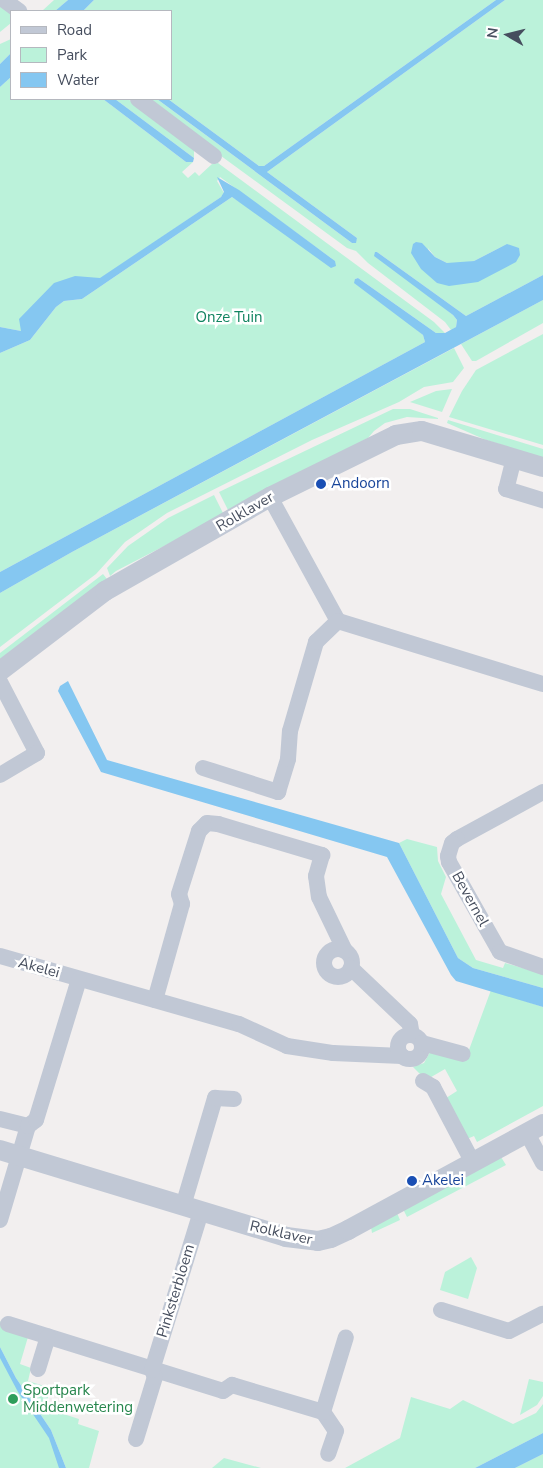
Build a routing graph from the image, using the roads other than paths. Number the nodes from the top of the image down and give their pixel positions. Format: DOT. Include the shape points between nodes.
graph roads {
  1 [pos="4,0"];
  2 [pos="18,10"];
  3 [pos="139,100"];
  4 [pos="214,156"];
  5 [pos="514,458"];
  6 [pos="543,467"];
  7 [pos="270,497"];
  8 [pos="543,500"];
  9 [pos="338,622"];
  10 [pos="0,671"];
  11 [pos="0,682"];
  12 [pos="543,684"];
  13 [pos="203,768"];
  14 [pos="0,775"];
  15 [pos="543,792"];
  16 [pos="345,951"];
  17 [pos="0,956"];
  18 [pos="351,968"];
  19 [pos="543,968"];
  20 [pos="79,979"];
  21 [pos="155,1000"];
  22 [pos="417,1039"];
  23 [pos="463,1054"];
  24 [pos="423,1081"];
  25 [pos="234,1099"];
  26 [pos="0,1119"];
  27 [pos="28,1126"];
  28 [pos="535,1129"];
  29 [pos="0,1150"];
  30 [pos="20,1156"];
  31 [pos="472,1161"];
  32 [pos="543,1163"];
  33 [pos="192,1209"];
  34 [pos="0,1220"];
  35 [pos="441,1310"];
  36 [pos="543,1314"];
  37 [pos="8,1324"];
  38 [pos="48,1336"];
  39 [pos="346,1337"];
  40 [pos="38,1369"];
  41 [pos="152,1370"];
  42 [pos="323,1412"];
  43 [pos="136,1439"];
  44 [pos="328,1454"];
  1 -- 2 [label="street"];
  3 -- 4 [label="street"];
  5 -- 6 [label="street, Rolklaver"];
  5 -- 7 [label="street, Rolklaver" via="422,431 402,433"];
  5 -- 8 [label="street" via="506,489"];
  7 -- 9 [label="street"];
  7 -- 10 [label="street, Rolklaver" via="105,591"];
  9 -- 12 [label="street"];
  9 -- 13 [label="street" via="316,642 290,730 288,759 278,792"];
  11 -- 14 [label="street" via="37,753"];
  15 -- 19 [label="street, Bevernel" via="457,839 452,843 448,856 500,952"];
  16 -- 18 [label="street" via="351,960"];
  16 -- 18 [label="street" via="330,952 325,958 325,967 340,977"];
  16 -- 21 [label="street" via="319,897 316,876 322,855 207,823 199,831 179,894 182,904"];
  17 -- 20 [label="street, Akelei"];
  18 -- 22 [label="street" via="410,1024"];
  20 -- 21 [label="street, Akelei"];
  20 -- 27 [label="street, Akelei" via="36,1120"];
  21 -- 22 [label="street, Akelei" via="238,1024 294,1048 402,1056 399,1050 404,1037"];
  22 -- 23 [label="street"];
  24 -- 31 [label="street" via="434,1087"];
  25 -- 33 [label="street" via="216,1098"];
  26 -- 27 [label="street"];
  27 -- 30 [label="street, Akelei"];
  28 -- 31 [label="street, Rolklaver"];
  28 -- 32 [label="street"];
  29 -- 30 [label="street, Rolklaver"];
  30 -- 33 [label="street, Rolklaver"];
  30 -- 34 [label="street"];
  31 -- 33 [label="street, Rolklaver" via="348,1230 318,1241 286,1237"];
  33 -- 41 [label="street, Pinksterbloem"];
  35 -- 36 [label="street" via="509,1332"];
  37 -- 38 [label="street"];
  38 -- 40 [label="street"];
  38 -- 41 [label="street"];
  39 -- 42 [label="street"];
  41 -- 42 [label="street" via="223,1391 232,1385"];
  41 -- 43 [label="street, Pinksterbloem" via="155,1377"];
  42 -- 44 [label="street" via="336,1431"];
}
